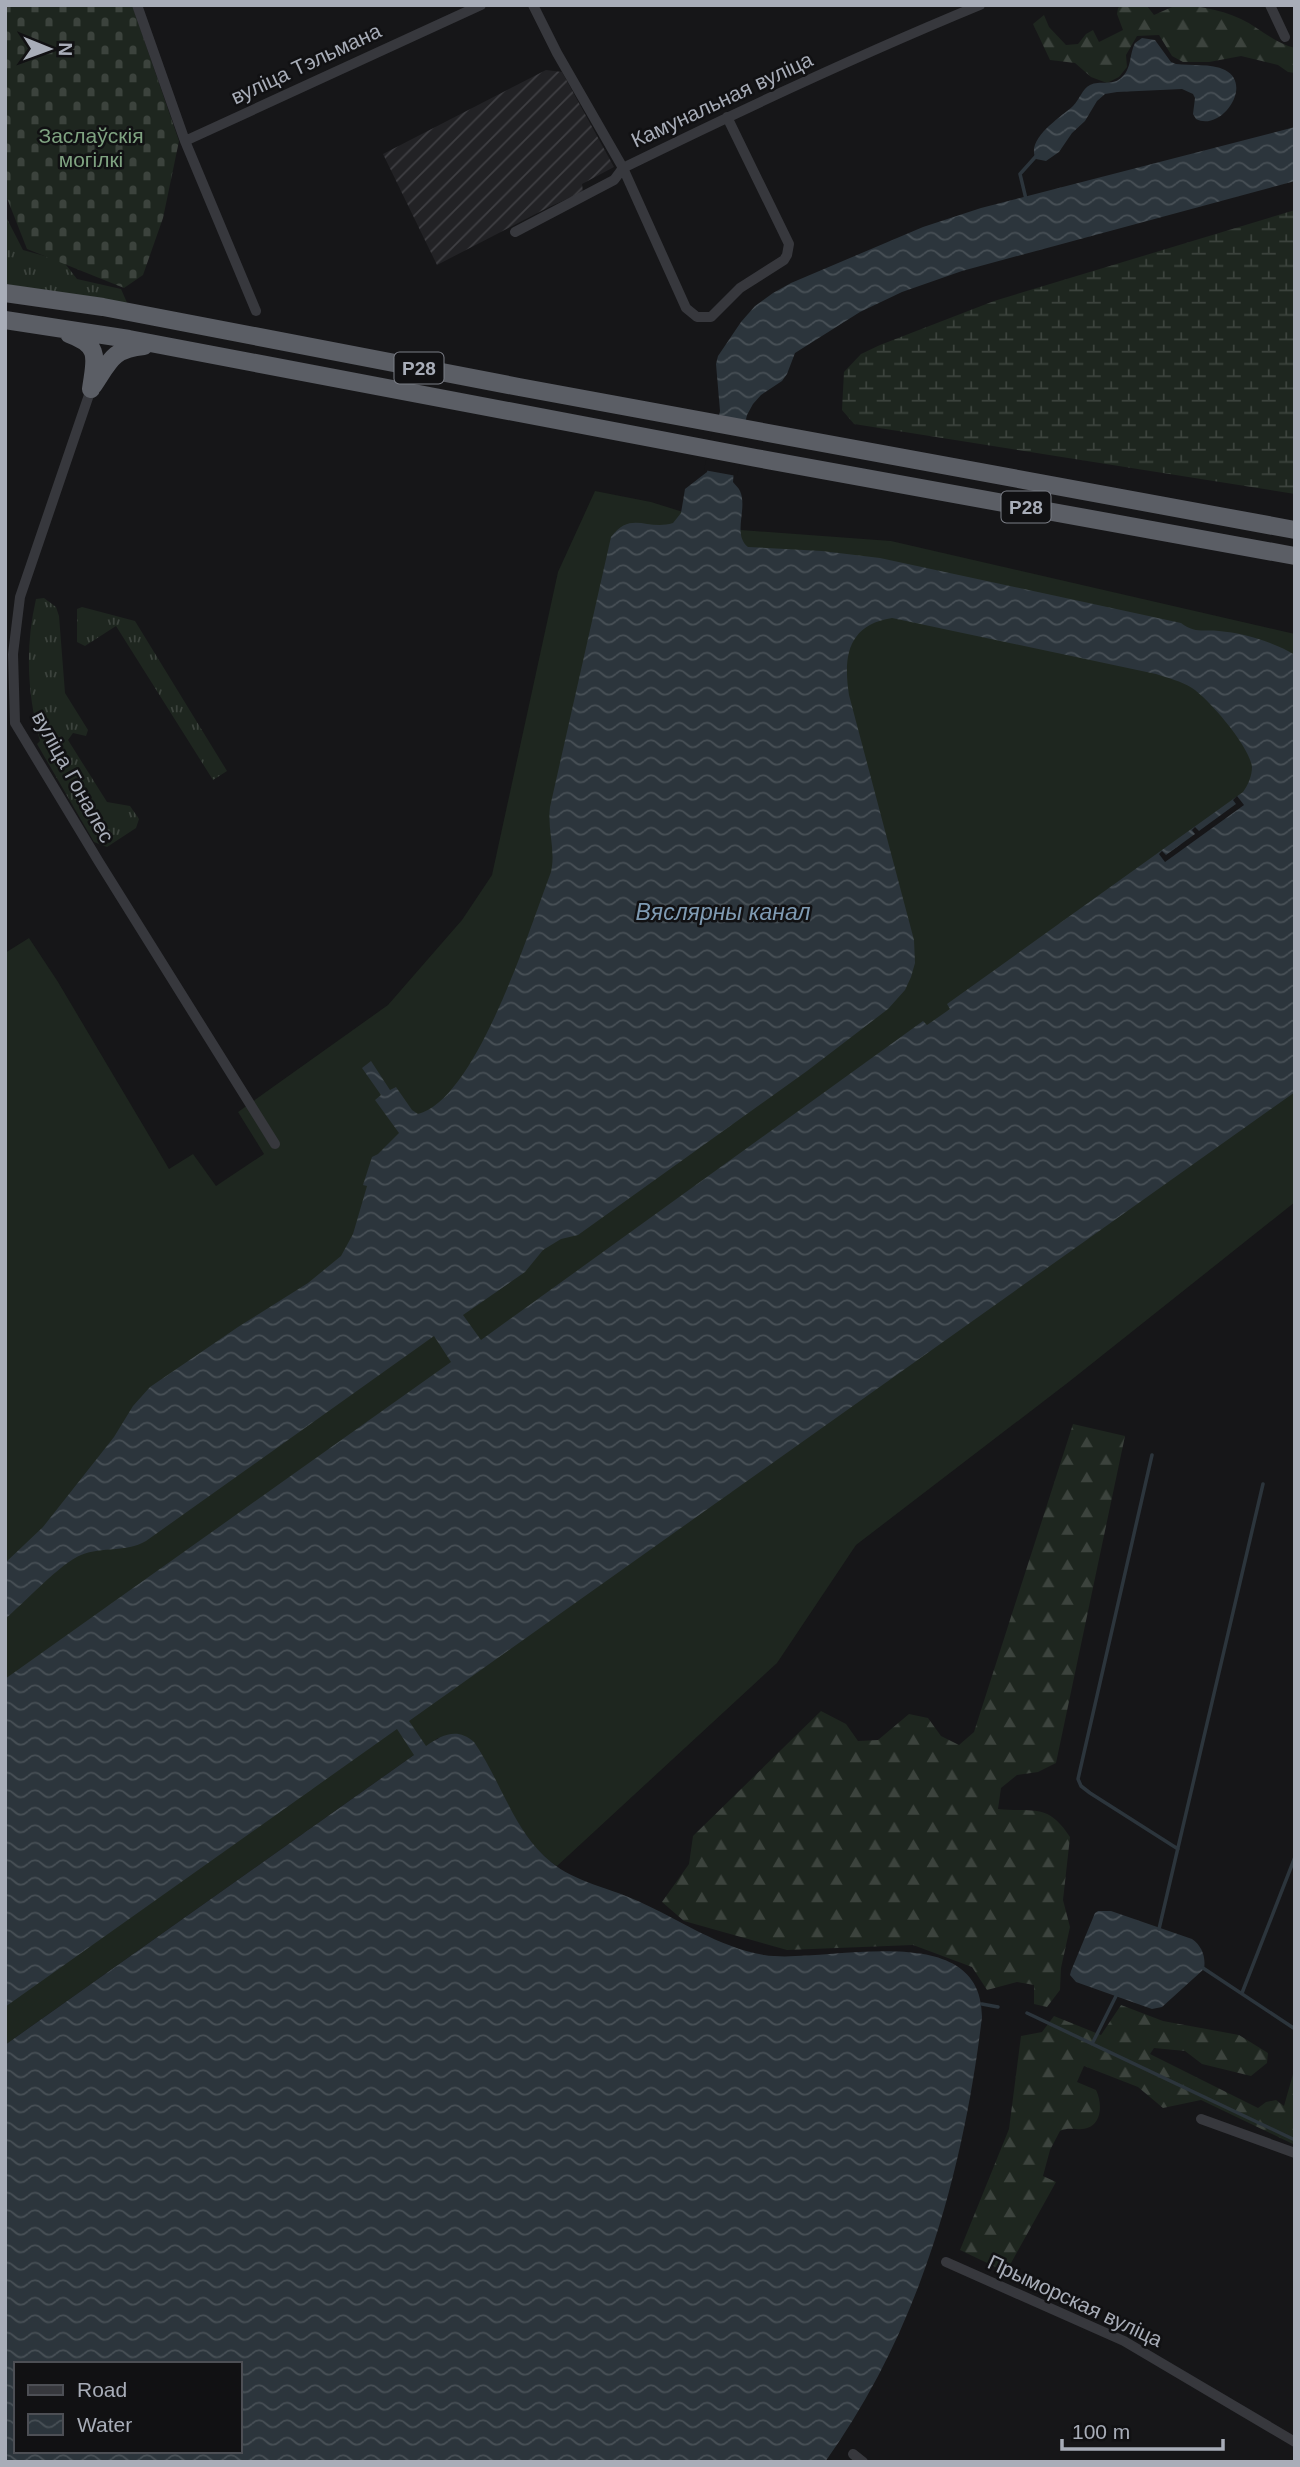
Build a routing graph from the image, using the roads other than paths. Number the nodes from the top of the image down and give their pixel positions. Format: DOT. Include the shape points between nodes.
graph roads {
  1 [pos="137,5"];
  2 [pos="481,5"];
  3 [pos="533,5"];
  4 [pos="980,5"];
  5 [pos="1270,5"];
  6 [pos="1285,37"];
  7 [pos="727,117"];
  8 [pos="185,141"];
  9 [pos="623,167"];
  10 [pos="515,232"];
  11 [pos="5,293"];
  12 [pos="256,311"];
  13 [pos="5,320"];
  14 [pos="46,325"];
  15 [pos="160,345"];
  16 [pos="91,389"];
  17 [pos="1295,530"];
  18 [pos="1295,556"];
  19 [pos="275,1144"];
  20 [pos="1201,2119"];
  21 [pos="1295,2153"];
  22 [pos="946,2262"];
  23 [pos="1295,2442"];
  24 [pos="853,2454"];
  25 [pos="863,2462"];
  1 -- 8 [label="street"];
  2 -- 8 [label="street, вуліца Тэльмана"];
  3 -- 9 [label="street"];
  4 -- 7 [label="street, Камунальная вуліца"];
  5 -- 6 [label="street"];
  7 -- 9 [label="street, Камунальная вуліца"];
  7 -- 9 [label="street" via="789,250 784,260 740,288 711,317 697,317 686,308"];
  8 -- 12 [label="street"];
  9 -- 10 [label="street, Камунальная вуліца" via="614,180"];
  11 -- 17 [label="highway, Р28" via="103,307"];
  13 -- 14 [label="highway, Р28"];
  14 -- 15 [label="highway, Р28"];
  14 -- 16 [label="highway" via="92,346"];
  15 -- 16 [label="highway" via="125,348 112,358"];
  15 -- 18 [label="highway, Р28"];
  16 -- 19 [label="street, вуліца Гоналес" via="20,597 13,654 16,723"];
  20 -- 21 [label="street"];
  22 -- 23 [label="street, Прыморская вуліца" via="1124,2341"];
  24 -- 25 [label="street"];
}
